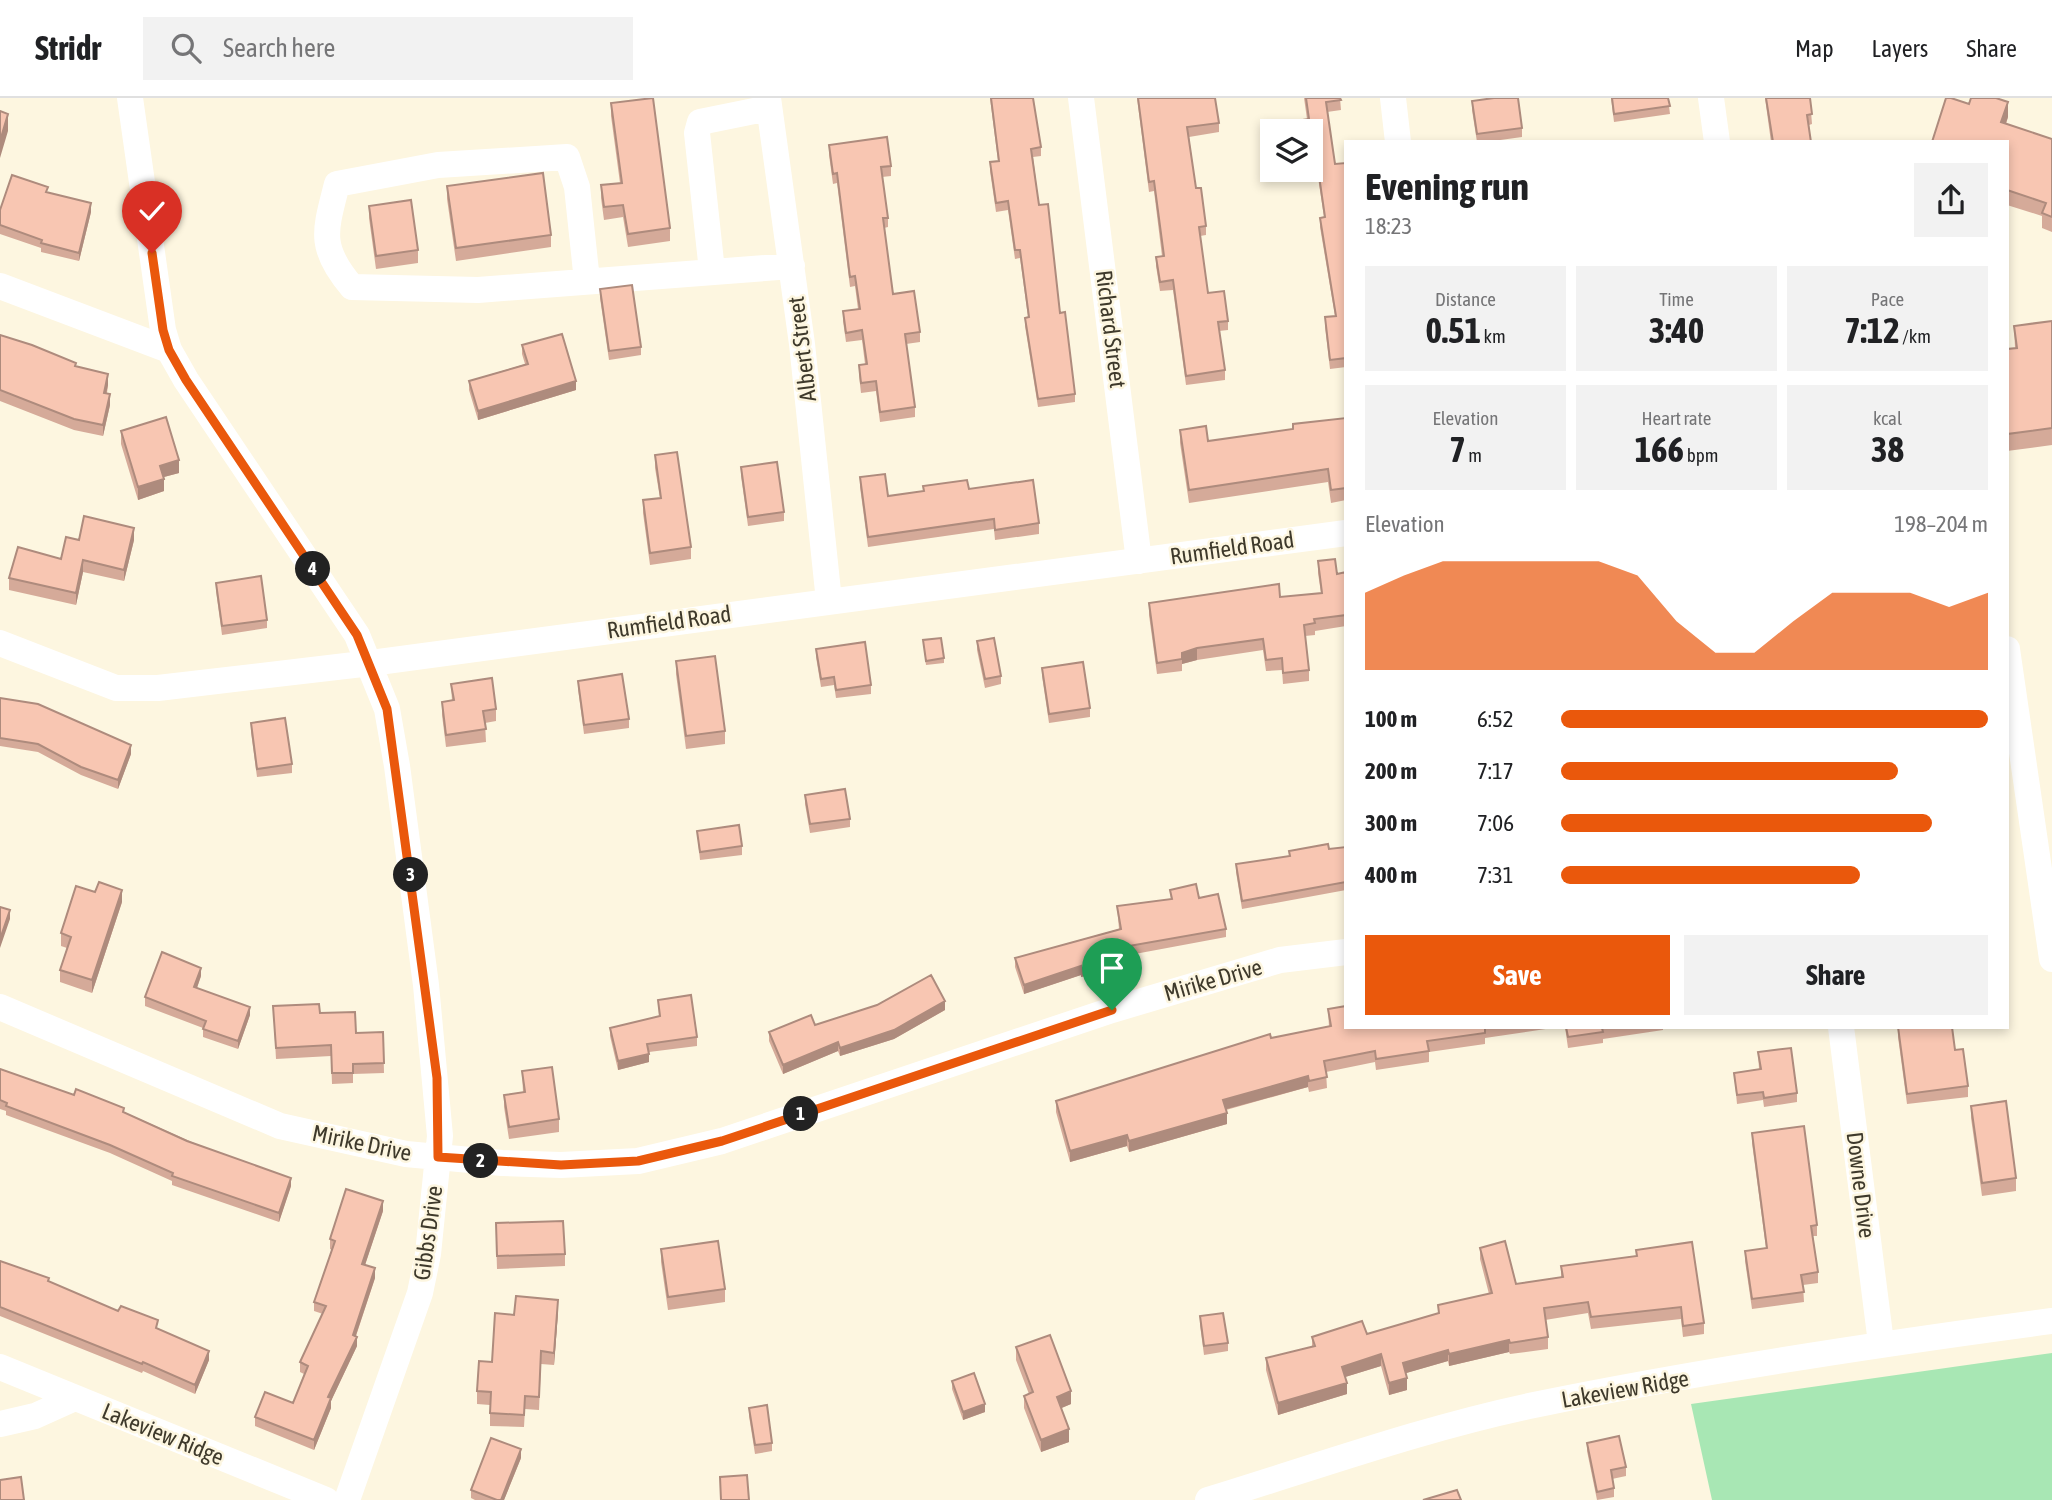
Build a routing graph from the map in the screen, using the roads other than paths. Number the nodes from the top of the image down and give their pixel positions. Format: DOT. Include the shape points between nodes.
graph roads {
  1 [pos="130,98"];
  2 [pos="1081,98"];
  3 [pos="1393,98"];
  4 [pos="1711,98"];
  5 [pos="769,103"];
  6 [pos="1398,140"];
  7 [pos="1717,140"];
  8 [pos="792,266"];
  9 [pos="712,271"];
  10 [pos="587,281"];
  11 [pos="0,286"];
  12 [pos="169,350"];
  13 [pos="1344,533"];
  14 [pos="1139,561"];
  15 [pos="829,601"];
  16 [pos="0,643"];
  17 [pos="371,663"];
  18 [pos="2009,663"];
  19 [pos="1344,952"];
  20 [pos="2052,959"];
  21 [pos="0,1007"];
  22 [pos="1841,1029"];
  23 [pos="438,1157"];
  24 [pos="2052,1321"];
  25 [pos="1881,1343"];
  26 [pos="0,1367"];
  27 [pos="75,1398"];
  28 [pos="0,1424"];
  29 [pos="326,1500"];
  30 [pos="347,1500"];
  31 [pos="1208,1500"];
  1 -- 12 [label="street, Gibbs Drive"];
  2 -- 14 [label="street, Richard Street"];
  3 -- 6 [label="street"];
  4 -- 7 [label="street"];
  5 -- 8 [label="street, Albert Street"];
  5 -- 9 [label="street" via="699,122"];
  8 -- 9 [label="street"];
  8 -- 15 [label="street, Albert Street"];
  9 -- 10 [label="street"];
  10 -- 10 [label="street" via="478,290 352,287 333,265 325,231 337,184 438,165 567,157 576,187"];
  11 -- 12 [label="street"];
  12 -- 17 [label="street, Gibbs Drive"];
  13 -- 14 [label="street, Rumfield Road"];
  14 -- 15 [label="street, Rumfield Road"];
  15 -- 17 [label="street, Rumfield Road"];
  16 -- 17 [label="street, Rumfield Road" via="116,688 158,688"];
  17 -- 23 [label="street, Gibbs Drive" via="387,709 398,780 437,1078"];
  18 -- 20 [label="street"];
  19 -- 23 [label="street, Mirike Drive" via="1280,960 1138,1002 722,1141 638,1161 561,1165"];
  21 -- 23 [label="street, Mirike Drive" via="279,1126"];
  22 -- 25 [label="street, Downe Drive"];
  23 -- 30 [label="street, Gibbs Drive" via="420,1293"];
  24 -- 25 [label="street, Lakeview Ridge"];
  25 -- 31 [label="street, Lakeview Ridge" via="1532,1405"];
  26 -- 27 [label="street, Lakeview Ridge"];
  27 -- 28 [label="street" via="35,1416"];
  27 -- 29 [label="street, Lakeview Ridge"];
}
